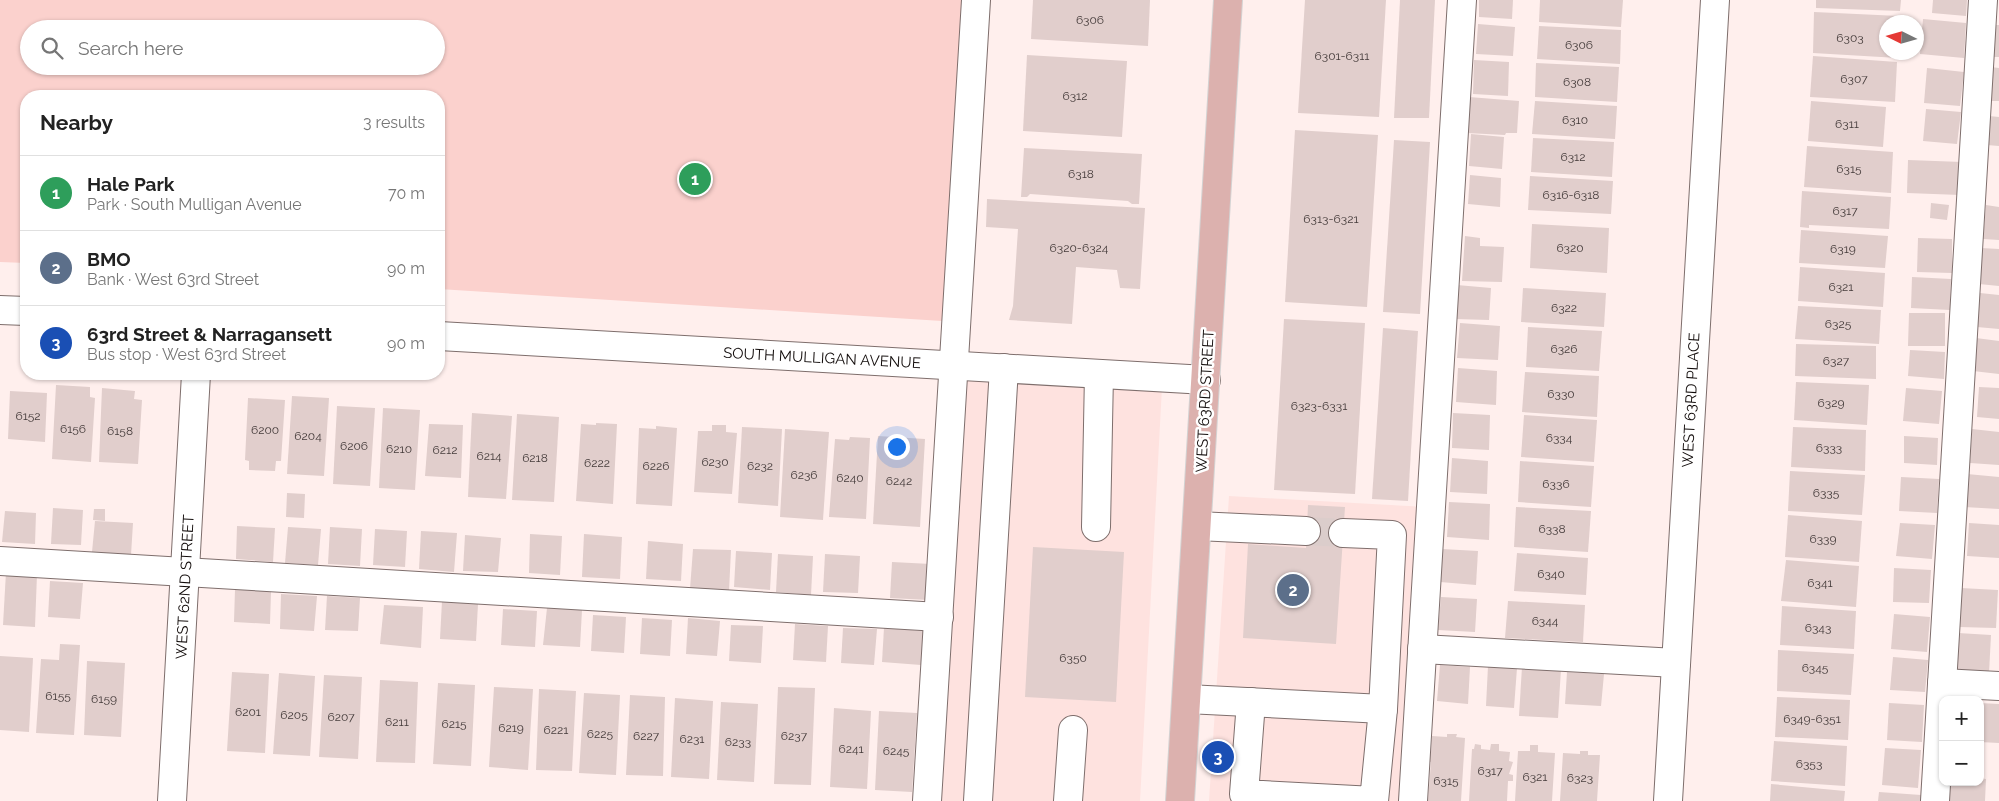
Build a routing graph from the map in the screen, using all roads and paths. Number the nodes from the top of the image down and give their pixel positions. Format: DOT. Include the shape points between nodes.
graph roads {
  1 [pos="976,0"];
  2 [pos="1228,0"];
  3 [pos="1462,0"];
  4 [pos="1715,0"];
  5 [pos="1982,0"];
  6 [pos="0,310"];
  7 [pos="20,311"];
  8 [pos="445,336"];
  9 [pos="954,365"];
  10 [pos="1004,368"];
  11 [pos="1099,374"];
  12 [pos="196,380"];
  13 [pos="1206,380"];
  14 [pos="1197,526"];
  15 [pos="1096,527"];
  16 [pos="1306,531"];
  17 [pos="1343,533"];
  18 [pos="0,561"];
  19 [pos="186,572"];
  20 [pos="939,618"];
  21 [pos="1422,649"];
  22 [pos="1676,663"];
  23 [pos="1942,683"];
  24 [pos="1999,686"];
  25 [pos="1187,698"];
  26 [pos="1251,702"];
  27 [pos="1384,709"];
  28 [pos="1072,730"];
  29 [pos="172,801"];
  30 [pos="927,801"];
  31 [pos="978,801"];
  32 [pos="1068,801"];
  33 [pos="1180,801"];
  34 [pos="1374,801"];
  35 [pos="1413,801"];
  36 [pos="1668,801"];
  37 [pos="1935,801"];
  1 -- 9 [label="street"];
  2 -- 13 [label="main road, WEST 63RD STREET"];
  3 -- 21 [label="street"];
  4 -- 22 [label="street, WEST 63RD PLACE"];
  5 -- 23 [label="street"];
  6 -- 7 [label="street"];
  8 -- 9 [label="street, SOUTH MULLIGAN AVENUE"];
  9 -- 10 [label="street, SOUTH MULLIGAN AVENUE"];
  9 -- 20 [label="street"];
  10 -- 11 [label="street, SOUTH MULLIGAN AVENUE"];
  10 -- 31 [label="street"];
  11 -- 13 [label="street, SOUTH MULLIGAN AVENUE"];
  11 -- 15 [label="street"];
  12 -- 19 [label="street, WEST 62ND STREET"];
  13 -- 14 [label="main road, WEST 63RD STREET"];
  14 -- 16 [label="street"];
  14 -- 25 [label="main road, WEST 63RD STREET"];
  17 -- 27 [label="street" via="1392,535"];
  18 -- 19 [label="street"];
  19 -- 20 [label="street"];
  19 -- 29 [label="street, WEST 62ND STREET"];
  20 -- 30 [label="street"];
  21 -- 22 [label="street"];
  21 -- 35 [label="street"];
  22 -- 36 [label="street, WEST 63RD PLACE"];
  23 -- 24 [label="street"];
  23 -- 37 [label="street"];
  25 -- 26 [label="street"];
  25 -- 33 [label="main road, WEST 63RD STREET"];
  26 -- 27 [label="street"];
  26 -- 34 [label="street" via="1244,794"];
  27 -- 34 [label="street"];
  28 -- 32 [label="street"];
}
